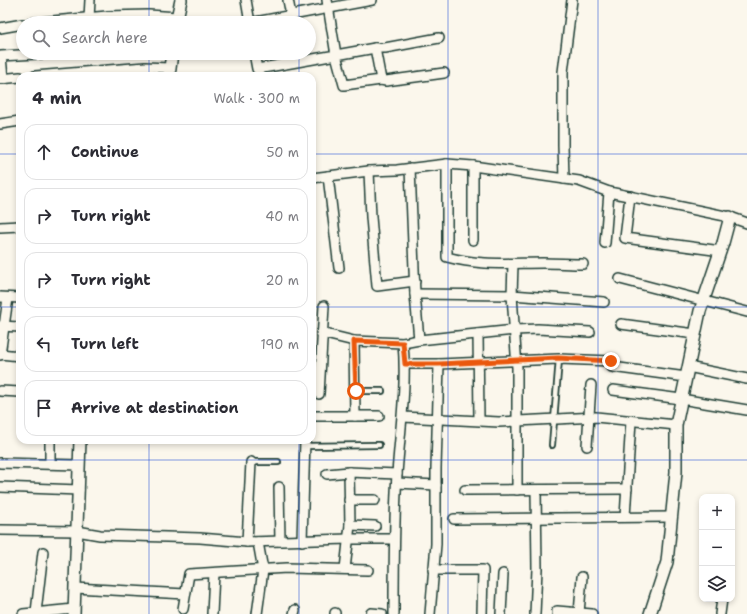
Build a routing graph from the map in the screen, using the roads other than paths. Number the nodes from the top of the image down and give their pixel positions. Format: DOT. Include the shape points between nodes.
graph roads {
  1 [pos="90,0"];
  2 [pos="181,0"];
  3 [pos="246,0"];
  4 [pos="288,0"];
  5 [pos="370,0"];
  6 [pos="572,0"];
  7 [pos="328,4"];
  8 [pos="291,15"];
  9 [pos="89,16"];
  10 [pos="129,16"];
  11 [pos="155,16"];
  12 [pos="178,16"];
  13 [pos="248,16"];
  14 [pos="286,16"];
  15 [pos="16,25"];
  16 [pos="0,28"];
  17 [pos="439,38"];
  18 [pos="375,48"];
  19 [pos="16,55"];
  20 [pos="336,55"];
  21 [pos="316,59"];
  22 [pos="171,60"];
  23 [pos="255,60"];
  24 [pos="308,60"];
  25 [pos="94,72"];
  26 [pos="170,72"];
  27 [pos="444,73"];
  28 [pos="16,77"];
  29 [pos="2,79"];
  30 [pos="381,80"];
  31 [pos="16,122"];
  32 [pos="0,124"];
  33 [pos="447,164"];
  34 [pos="473,166"];
  35 [pos="410,168"];
  36 [pos="369,171"];
  37 [pos="328,176"];
  38 [pos="316,178"];
  39 [pos="564,179"];
  40 [pos="609,192"];
  41 [pos="630,196"];
  42 [pos="730,217"];
  43 [pos="747,223"];
  44 [pos="16,226"];
  45 [pos="0,227"];
  46 [pos="473,240"];
  47 [pos="605,243"];
  48 [pos="721,251"];
  49 [pos="513,264"];
  50 [pos="584,264"];
  51 [pos="340,268"];
  52 [pos="620,279"];
  53 [pos="415,281"];
  54 [pos="415,294"];
  55 [pos="512,295"];
  56 [pos="4,297"];
  57 [pos="16,298"];
  58 [pos="704,300"];
  59 [pos="604,302"];
  60 [pos="324,306"];
  61 [pos="747,312"];
  62 [pos="621,324"];
  63 [pos="2,326"];
  64 [pos="16,327"];
  65 [pos="515,330"];
  66 [pos="590,332"];
  67 [pos="321,333"];
  68 [pos="478,334"];
  69 [pos="695,334"];
  70 [pos="419,340"];
  71 [pos="354,341"];
  72 [pos="403,343"];
  73 [pos="0,354"];
  74 [pos="16,356"];
  75 [pos="558,358"];
  76 [pos="516,361"];
  77 [pos="479,362"];
  78 [pos="405,364"];
  79 [pos="439,364"];
  80 [pos="687,372"];
  81 [pos="747,378"];
  82 [pos="591,385"];
  83 [pos="614,390"];
  84 [pos="0,391"];
  85 [pos="356,391"];
  86 [pos="382,391"];
  87 [pos="16,392"];
  88 [pos="319,394"];
  89 [pos="681,399"];
  90 [pos="747,410"];
  91 [pos="316,416"];
  92 [pos="355,416"];
  93 [pos="379,416"];
  94 [pos="403,417"];
  95 [pos="438,418"];
  96 [pos="589,418"];
  97 [pos="555,419"];
  98 [pos="479,420"];
  99 [pos="518,421"];
  100 [pos="631,421"];
  101 [pos="676,425"];
  102 [pos="316,443"];
  103 [pos="50,444"];
  104 [pos="80,444"];
  105 [pos="305,444"];
  106 [pos="379,445"];
  107 [pos="552,445"];
  108 [pos="587,446"];
  109 [pos="251,462"];
  110 [pos="278,462"];
  111 [pos="0,463"];
  112 [pos="50,464"];
  113 [pos="79,465"];
  114 [pos="349,472"];
  115 [pos="327,474"];
  116 [pos="397,478"];
  117 [pos="436,485"];
  118 [pos="0,487"];
  119 [pos="279,487"];
  120 [pos="627,489"];
  121 [pos="78,490"];
  122 [pos="466,490"];
  123 [pos="517,490"];
  124 [pos="536,490"];
  125 [pos="349,500"];
  126 [pos="375,500"];
  127 [pos="671,516"];
  128 [pos="625,517"];
  129 [pos="536,518"];
  130 [pos="454,520"];
  131 [pos="350,525"];
  132 [pos="375,526"];
  133 [pos="0,530"];
  134 [pos="77,531"];
  135 [pos="349,539"];
  136 [pos="394,539"];
  137 [pos="280,541"];
  138 [pos="302,541"];
  139 [pos="247,542"];
  140 [pos="258,542"];
  141 [pos="43,552"];
  142 [pos="345,569"];
  143 [pos="263,570"];
  144 [pos="368,570"];
  145 [pos="433,570"];
  146 [pos="214,573"];
  147 [pos="503,574"];
  148 [pos="582,577"];
  149 [pos="75,588"];
  150 [pos="185,594"];
  151 [pos="722,602"];
  152 [pos="183,609"];
  153 [pos="74,611"];
  154 [pos="36,612"];
  155 [pos="371,613"];
  156 [pos="579,613"];
  157 [pos="23,614"];
  158 [pos="212,614"];
  159 [pos="257,614"];
  160 [pos="382,614"];
  161 [pos="394,614"];
  162 [pos="430,614"];
  163 [pos="482,614"];
  164 [pos="501,614"];
  165 [pos="535,614"];
  166 [pos="557,614"];
  167 [pos="592,614"];
  168 [pos="650,614"];
  169 [pos="720,614"];
  1 -- 9 [label="street"];
  2 -- 12 [label="street"];
  3 -- 13 [label="street"];
  4 -- 8 [label="street"];
  5 -- 7 [label="street"];
  6 -- 39 [label="street" via="563,72"];
  7 -- 8 [label="street"];
  7 -- 20 [label="street"];
  8 -- 14 [label="street"];
  10 -- 11 [label="street"];
  15 -- 16 [label="street"];
  17 -- 18 [label="street"];
  18 -- 20 [label="street"];
  18 -- 30 [label="street"];
  19 -- 29 [label="street" via="1,56"];
  20 -- 21 [label="street"];
  20 -- 30 [label="street" via="344,85"];
  22 -- 26 [label="street"];
  23 -- 24 [label="street" via="257,69"];
  25 -- 26 [label="street" via="145,67"];
  27 -- 30 [label="street"];
  28 -- 29 [label="street"];
  31 -- 32 [label="street"];
  33 -- 34 [label="street"];
  33 -- 35 [label="street"];
  33 -- 49 [label="street" via="447,257 466,262"];
  34 -- 39 [label="street"];
  34 -- 46 [label="street"];
  35 -- 36 [label="street"];
  35 -- 53 [label="street"];
  36 -- 37 [label="street"];
  36 -- 53 [label="street" via="377,286"];
  37 -- 38 [label="street"];
  37 -- 51 [label="street"];
  39 -- 40 [label="street"];
  40 -- 41 [label="street"];
  40 -- 47 [label="street"];
  41 -- 42 [label="street"];
  41 -- 48 [label="street" via="625,238"];
  42 -- 43 [label="street"];
  42 -- 48 [label="street"];
  44 -- 45 [label="street"];
  48 -- 58 [label="street"];
  49 -- 50 [label="street"];
  49 -- 55 [label="street"];
  52 -- 58 [label="street"];
  53 -- 54 [label="street"];
  54 -- 55 [label="street"];
  54 -- 70 [label="street"];
  55 -- 59 [label="street"];
  55 -- 65 [label="street"];
  56 -- 57 [label="street"];
  56 -- 63 [label="street"];
  58 -- 61 [label="street"];
  58 -- 69 [label="street"];
  60 -- 67 [label="street"];
  62 -- 69 [label="street"];
  63 -- 64 [label="street"];
  63 -- 73 [label="street"];
  65 -- 66 [label="street"];
  65 -- 68 [label="street"];
  65 -- 76 [label="street"];
  67 -- 71 [label="street"];
  67 -- 88 [label="street"];
  68 -- 70 [label="street"];
  68 -- 77 [label="street"];
  69 -- 80 [label="street"];
  70 -- 72 [label="street"];
  71 -- 72 [label="street"];
  71 -- 85 [label="street"];
  72 -- 78 [label="street"];
  73 -- 74 [label="street"];
  75 -- 76 [label="street"];
  75 -- 80 [label="street"];
  75 -- 97 [label="lane"];
  76 -- 77 [label="street"];
  76 -- 99 [label="street"];
  77 -- 79 [label="street"];
  77 -- 98 [label="street"];
  78 -- 79 [label="street"];
  78 -- 94 [label="street"];
  79 -- 95 [label="street"];
  80 -- 81 [label="street"];
  80 -- 89 [label="street"];
  82 -- 96 [label="street"];
  83 -- 89 [label="street"];
  84 -- 87 [label="street"];
  85 -- 86 [label="lane"];
  85 -- 92 [label="street"];
  89 -- 90 [label="street"];
  89 -- 101 [label="street"];
  91 -- 92 [label="street"];
  92 -- 93 [label="street"];
  94 -- 95 [label="street"];
  94 -- 116 [label="street"];
  95 -- 98 [label="street"];
  95 -- 117 [label="street"];
  96 -- 97 [label="street"];
  96 -- 100 [label="street"];
  96 -- 108 [label="street"];
  97 -- 99 [label="street"];
  97 -- 107 [label="lane"];
  98 -- 99 [label="street"];
  99 -- 123 [label="street"];
  100 -- 101 [label="street"];
  100 -- 120 [label="street"];
  101 -- 127 [label="street" via="676,472"];
  102 -- 106 [label="lane"];
  103 -- 112 [label="street"];
  104 -- 113 [label="street"];
  105 -- 138 [label="street"];
  109 -- 110 [label="lane"];
  109 -- 139 [label="street"];
  111 -- 112 [label="street"];
  112 -- 113 [label="street"];
  113 -- 121 [label="street"];
  114 -- 115 [label="street"];
  114 -- 116 [label="street"];
  114 -- 125 [label="street"];
  116 -- 117 [label="street"];
  116 -- 136 [label="street"];
  117 -- 145 [label="street" via="436,544"];
  118 -- 121 [label="street"];
  119 -- 137 [label="street"];
  120 -- 124 [label="street"];
  120 -- 128 [label="street"];
  121 -- 134 [label="street"];
  122 -- 123 [label="street"];
  123 -- 124 [label="street"];
  124 -- 129 [label="street"];
  125 -- 126 [label="street"];
  125 -- 131 [label="street"];
  127 -- 128 [label="street"];
  127 -- 168 [label="street" via="666,562"];
  128 -- 129 [label="street"];
  129 -- 130 [label="street"];
  129 -- 165 [label="street"];
  131 -- 132 [label="street"];
  131 -- 135 [label="street"];
  133 -- 134 [label="street"];
  134 -- 139 [label="street" via="100,535"];
  134 -- 149 [label="street"];
  135 -- 136 [label="street"];
  135 -- 138 [label="street"];
  135 -- 142 [label="street"];
  136 -- 161 [label="street"];
  137 -- 138 [label="street"];
  137 -- 140 [label="street"];
  139 -- 140 [label="street"];
  140 -- 143 [label="street"];
  141 -- 154 [label="street"];
  142 -- 143 [label="street"];
  142 -- 144 [label="street"];
  143 -- 146 [label="street"];
  143 -- 159 [label="street"];
  145 -- 162 [label="street"];
  145 -- 163 [label="street" via="483,570"];
  146 -- 150 [label="street" via="189,574"];
  146 -- 158 [label="street"];
  147 -- 164 [label="street"];
  148 -- 156 [label="street"];
  149 -- 150 [label="street"];
  149 -- 153 [label="street"];
  150 -- 152 [label="street"];
  151 -- 169 [label="street"];
  153 -- 154 [label="street"];
  154 -- 157 [label="street"];
  155 -- 160 [label="street"];
  156 -- 166 [label="street" via="557,611"];
  156 -- 167 [label="street"];
}
